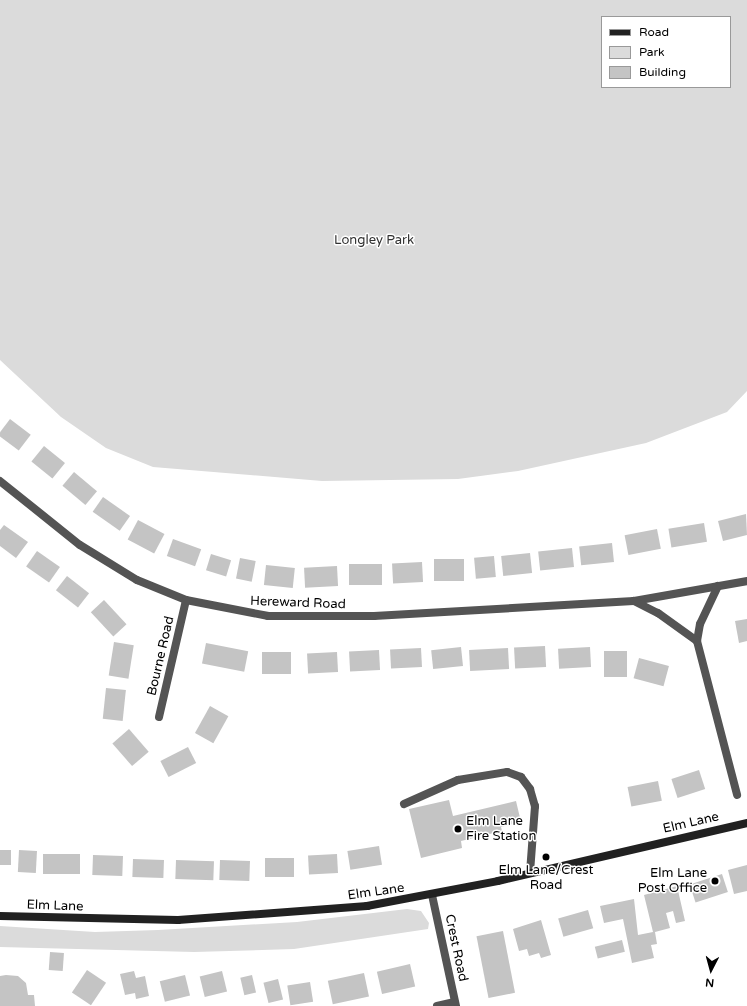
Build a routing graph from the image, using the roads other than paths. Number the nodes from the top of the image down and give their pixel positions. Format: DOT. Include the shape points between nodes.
graph roads {
  1 [pos="0,481"];
  2 [pos="747,581"];
  3 [pos="718,586"];
  4 [pos="186,600"];
  5 [pos="634,601"];
  6 [pos="698,641"];
  7 [pos="158,717"];
  8 [pos="737,794"];
  9 [pos="404,804"];
  10 [pos="747,823"];
  11 [pos="530,873"];
  12 [pos="432,895"];
  13 [pos="0,916"];
  14 [pos="456,1004"];
  15 [pos="437,1006"];
  1 -- 4 [label="street, Hereward Road" via="110,566"];
  2 -- 3 [label="street, Hereward Road"];
  3 -- 5 [label="street, Hereward Road"];
  3 -- 6 [label="street" via="700,624"];
  4 -- 5 [label="street, Hereward Road" via="268,616 319,618"];
  4 -- 7 [label="street, Bourne Road"];
  5 -- 6 [label="street, Hereward Road" via="658,613"];
  6 -- 8 [label="street"];
  9 -- 11 [label="street" via="458,780 507,772 521,777 530,789 535,806"];
  10 -- 11 [label="street, Elm Lane"];
  11 -- 12 [label="street, Elm Lane"];
  12 -- 13 [label="street, Elm Lane" via="367,906 238,917 118,920"];
  12 -- 14 [label="street, Crest Road"];
  14 -- 15 [label="street"];
}
